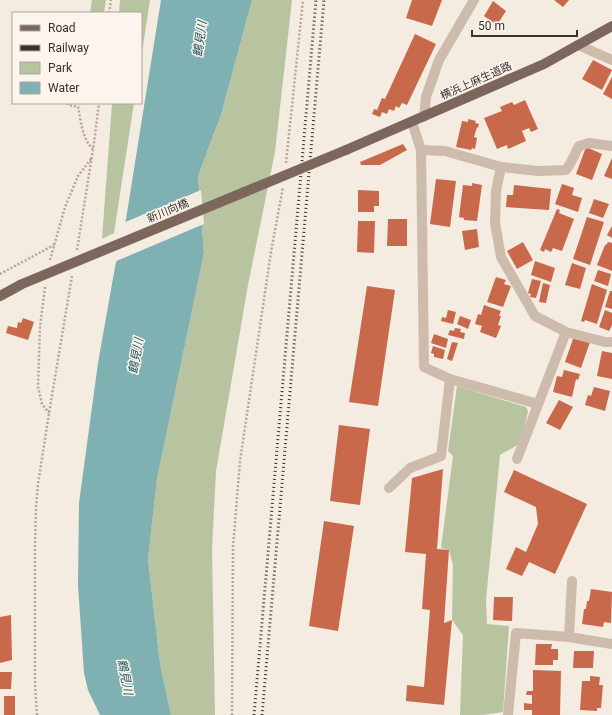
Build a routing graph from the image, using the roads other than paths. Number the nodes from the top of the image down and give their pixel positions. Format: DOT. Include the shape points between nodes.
graph roads {
  1 [pos="474,0"];
  2 [pos="612,26"];
  3 [pos="578,45"];
  4 [pos="612,60"];
  5 [pos="424,117"];
  6 [pos="412,122"];
  7 [pos="612,146"];
  8 [pos="346,150"];
  9 [pos="421,150"];
  10 [pos="501,167"];
  11 [pos="0,296"];
  12 [pos="566,332"];
  13 [pos="612,342"];
  14 [pos="450,379"];
  15 [pos="538,404"];
  16 [pos="517,459"];
  17 [pos="389,488"];
  18 [pos="572,581"];
  19 [pos="569,637"];
  20 [pos="612,644"];
  21 [pos="508,715"];
  1 -- 5 [label="street" via="439,60 426,97"];
  2 -- 3 [label="main road, 横浜上麻生道路"];
  3 -- 4 [label="street"];
  3 -- 5 [label="main road, 横浜上麻生道路" via="544,64"];
  5 -- 6 [label="main road, 横浜上麻生道路"];
  6 -- 8 [label="main road, 横浜上麻生道路"];
  6 -- 9 [label="street"];
  7 -- 10 [label="street" via="589,143 579,146 566,170 538,171"];
  8 -- 11 [label="main road, 新川向橋, bridge" via="22,284"];
  9 -- 10 [label="street" via="445,151"];
  9 -- 14 [label="street" via="424,367"];
  10 -- 12 [label="street" via="496,191 495,223 501,257 535,316"];
  12 -- 13 [label="street"];
  12 -- 15 [label="street"];
  14 -- 15 [label="street"];
  14 -- 17 [label="street" via="441,456 410,468"];
  15 -- 16 [label="street"];
  18 -- 19 [label="street"];
  19 -- 20 [label="street"];
  19 -- 21 [label="street" via="516,632"];
}
